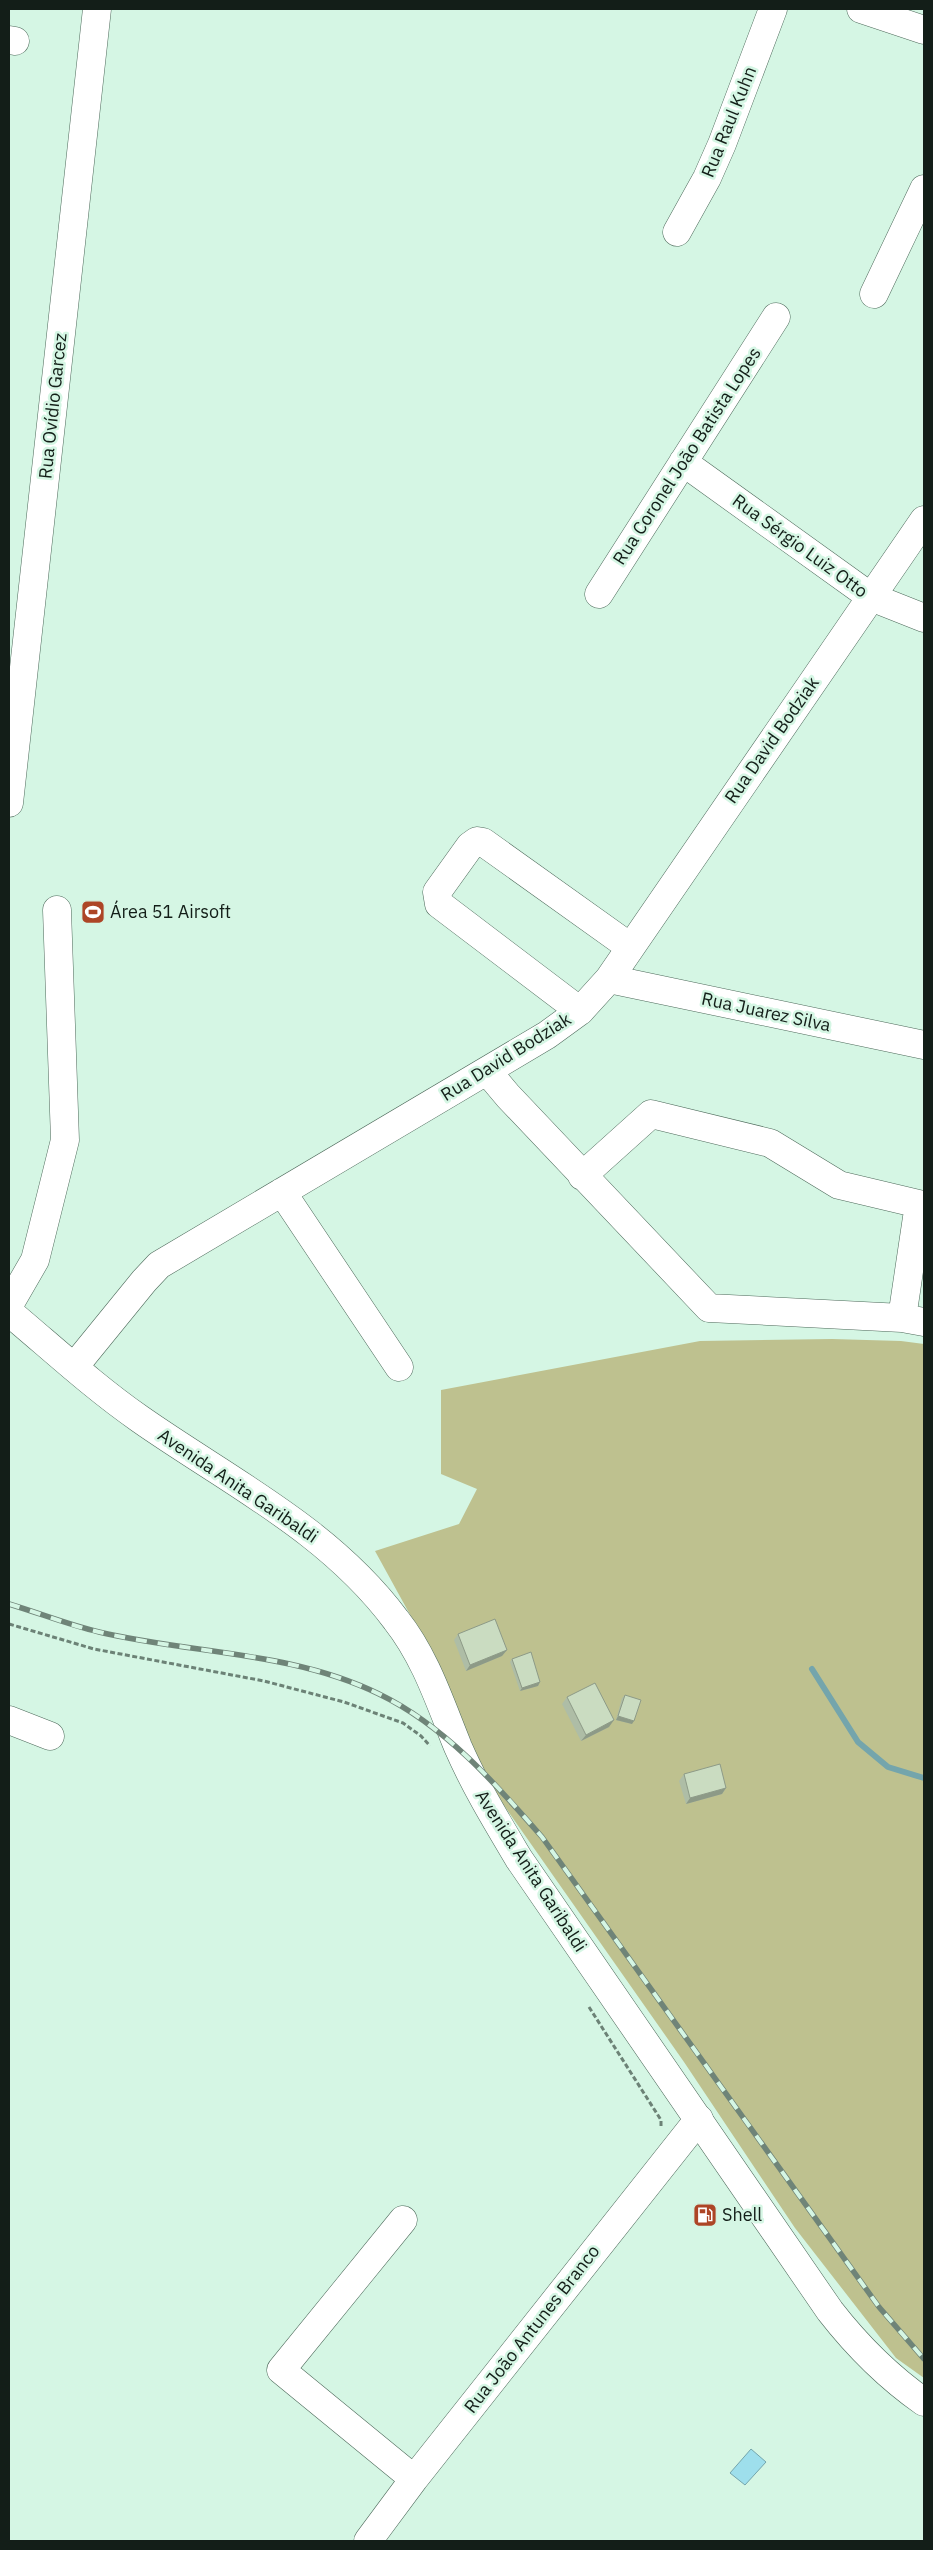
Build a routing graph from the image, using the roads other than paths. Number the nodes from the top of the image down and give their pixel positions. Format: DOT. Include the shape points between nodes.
graph roads {
  1 [pos="97,9"];
  2 [pos="773,9"];
  3 [pos="860,9"];
  4 [pos="924,30"];
  5 [pos="924,188"];
  6 [pos="677,232"];
  7 [pos="874,294"];
  8 [pos="776,317"];
  9 [pos="683,462"];
  10 [pos="924,520"];
  11 [pos="599,594"];
  12 [pos="871,597"];
  13 [pos="924,618"];
  14 [pos="9,803"];
  15 [pos="56,910"];
  16 [pos="630,947"];
  17 [pos="609,979"];
  18 [pos="580,1011"];
  19 [pos="924,1045"];
  20 [pos="487,1071"];
  21 [pos="582,1176"];
  22 [pos="282,1192"];
  23 [pos="9,1305"];
  24 [pos="9,1312"];
  25 [pos="913,1320"];
  26 [pos="399,1366"];
  27 [pos="74,1367"];
  28 [pos="9,1720"];
  29 [pos="50,1736"];
  30 [pos="699,2119"];
  31 [pos="403,2220"];
  32 [pos="924,2402"];
  33 [pos="414,2479"];
  34 [pos="368,2541"];
  1 -- 14 [label="street, Rua Ovídio Garcez"];
  2 -- 6 [label="street, Rua Raul Kuhn" via="722,144"];
  3 -- 4 [label="street"];
  5 -- 7 [label="street"];
  8 -- 9 [label="street, Rua Coronel João Batista Lopes"];
  9 -- 11 [label="street, Rua Coronel João Batista Lopes"];
  9 -- 12 [label="street, Rua Sérgio Luiz Otto"];
  10 -- 12 [label="street, Rua David Bodziak"];
  12 -- 13 [label="street, Rua Sérgio Luiz Otto"];
  12 -- 16 [label="street, Rua David Bodziak"];
  15 -- 23 [label="street" via="65,1140 34,1260"];
  16 -- 17 [label="street, Rua David Bodziak"];
  16 -- 18 [label="street" via="483,842 477,841 470,846 438,892 439,904"];
  17 -- 18 [label="street, Rua David Bodziak"];
  17 -- 19 [label="street, Rua Juarez Silva"];
  18 -- 20 [label="street, Rua David Bodziak" via="564,1025"];
  20 -- 21 [label="street"];
  20 -- 22 [label="street, Rua David Bodziak"];
  21 -- 25 [label="street" via="709,1308"];
  21 -- 25 [label="street" via="651,1114 770,1143 838,1185 919,1204"];
  22 -- 26 [label="street"];
  22 -- 27 [label="street, Rua David Bodziak" via="160,1265"];
  24 -- 27 [label="street, Avenida Anita Garibaldi"];
  27 -- 30 [label="street, Avenida Anita Garibaldi" via="141,1420 285,1514 348,1566 396,1618 426,1666 476,1785 501,1830"];
  28 -- 29 [label="street"];
  30 -- 32 [label="street, Avenida Anita Garibaldi" via="830,2312 882,2371"];
  30 -- 33 [label="street, Rua João Antunes Branco"];
  31 -- 33 [label="street" via="280,2370"];
  33 -- 34 [label="street, Rua João Antunes Branco"];
}
